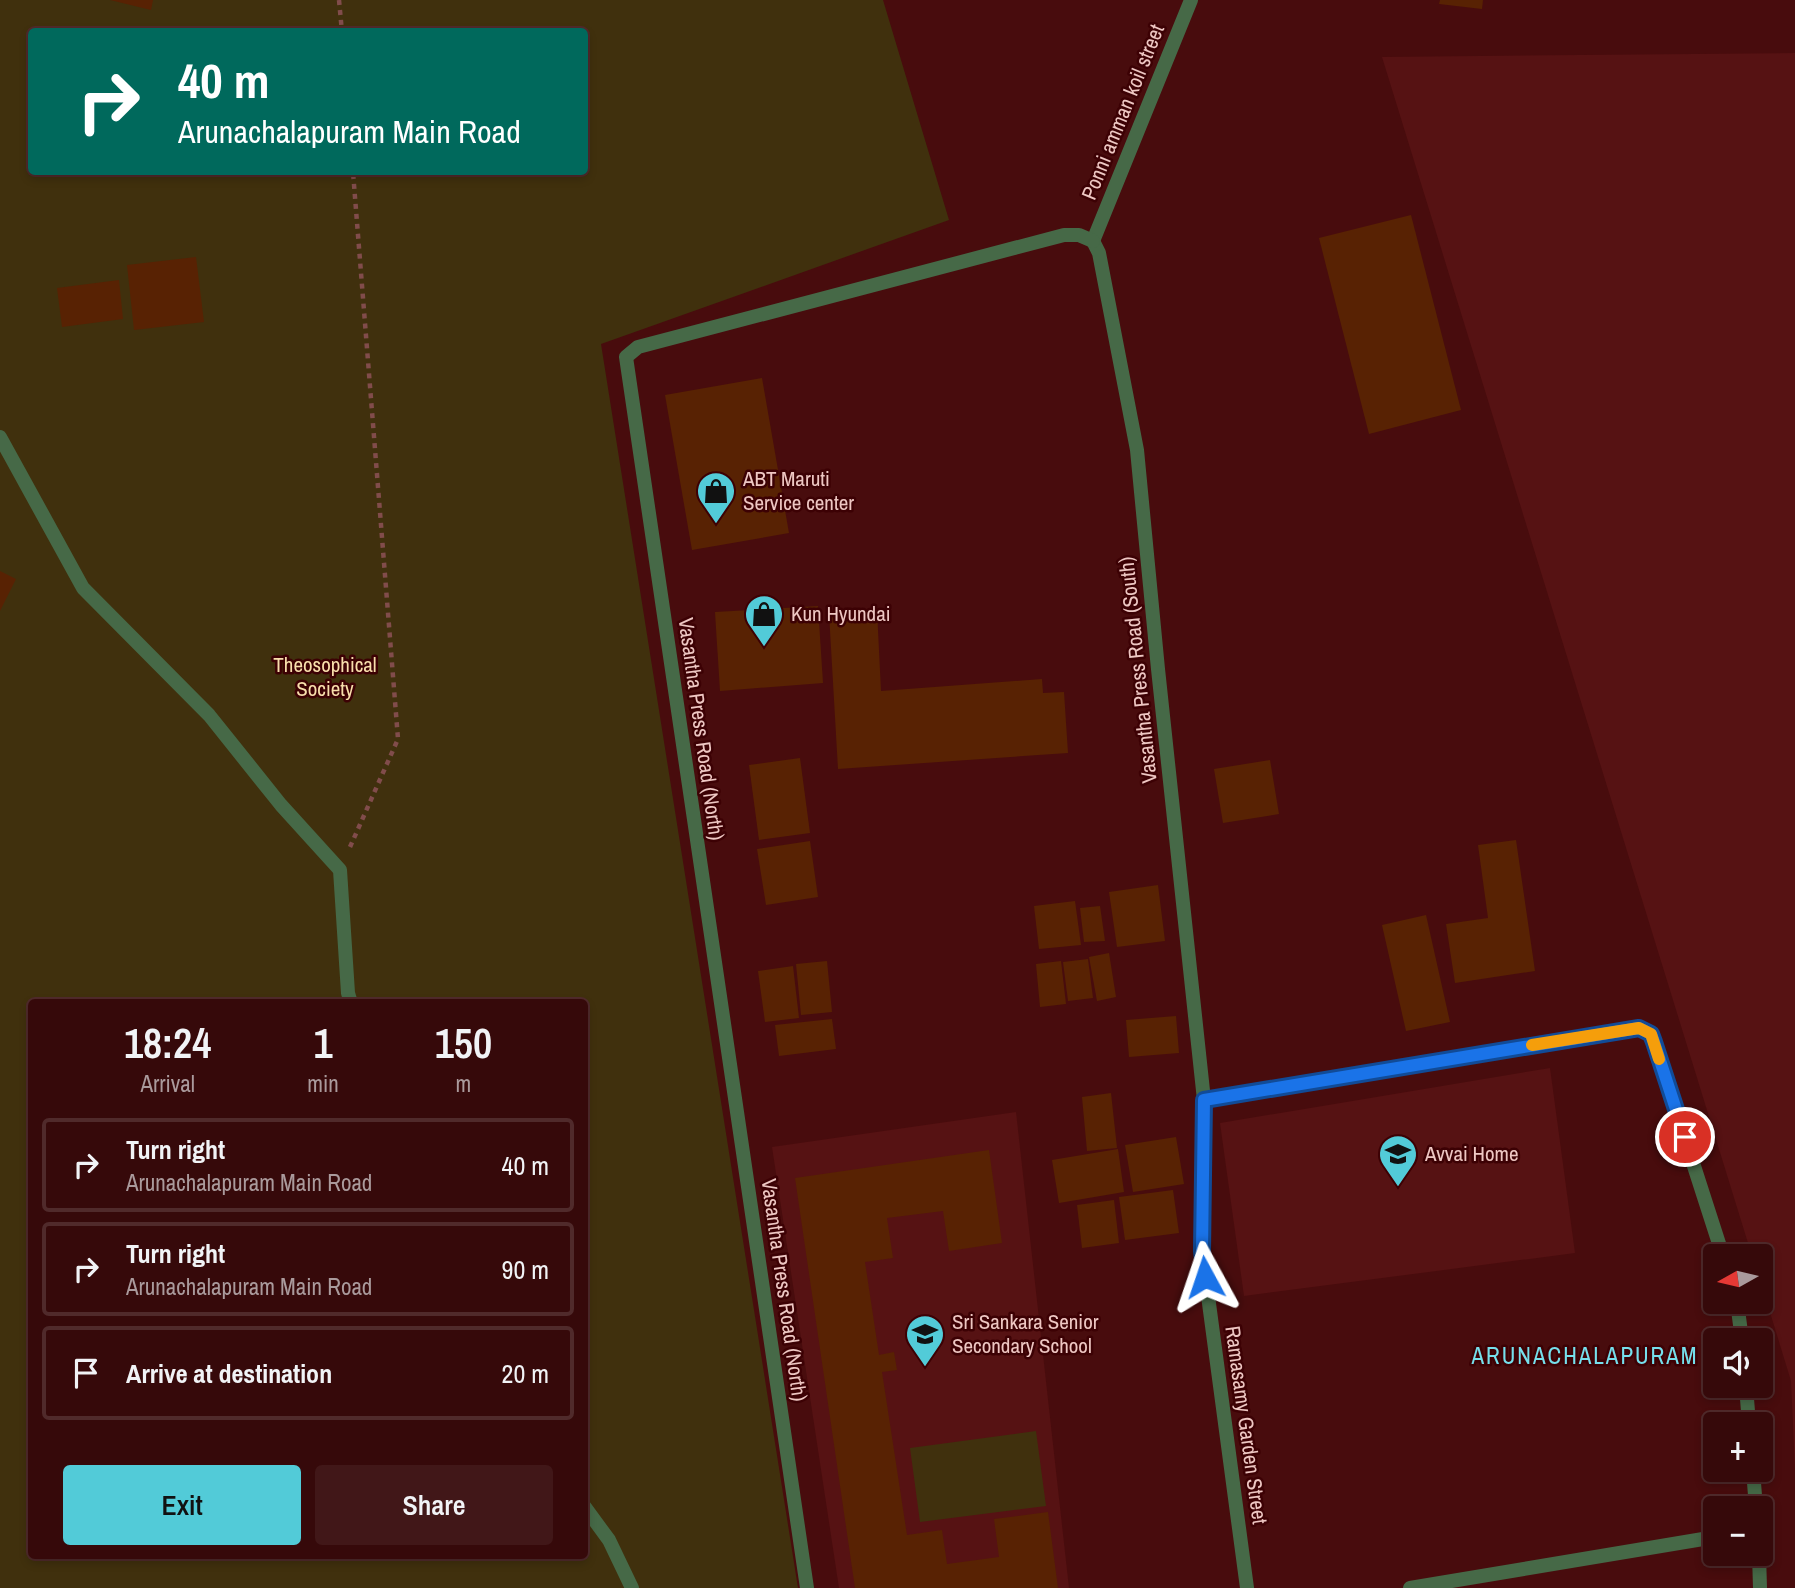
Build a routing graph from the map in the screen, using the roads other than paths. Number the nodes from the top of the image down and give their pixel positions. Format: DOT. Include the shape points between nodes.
graph roads {
  1 [pos="1191,0"];
  2 [pos="1093,240"];
  3 [pos="0,438"];
  4 [pos="350,999"];
  5 [pos="1204,1100"];
  6 [pos="1719,1244"];
  7 [pos="588,1511"];
  8 [pos="1703,1539"];
  9 [pos="1759,1566"];
  10 [pos="632,1588"];
  11 [pos="807,1588"];
  12 [pos="1247,1588"];
  13 [pos="1410,1588"];
  14 [pos="1760,1588"];
  1 -- 2 [label="street, Ponni amman koil street"];
  2 -- 5 [label="street, Vasantha Press Road (South)" via="1138,450"];
  2 -- 11 [label="street, Vasantha Press Road (North)" via="1064,235 999,251 638,347 626,357"];
  3 -- 4 [label="street" via="83,588 209,715 340,870"];
  5 -- 6 [label="street" via="1646,1030 1654,1042"];
  5 -- 12 [label="street, Ramasamy Garden Street" via="1202,1251"];
  7 -- 10 [label="street" via="609,1540"];
  8 -- 13 [label="street"];
  9 -- 14 [label="street"];
}
